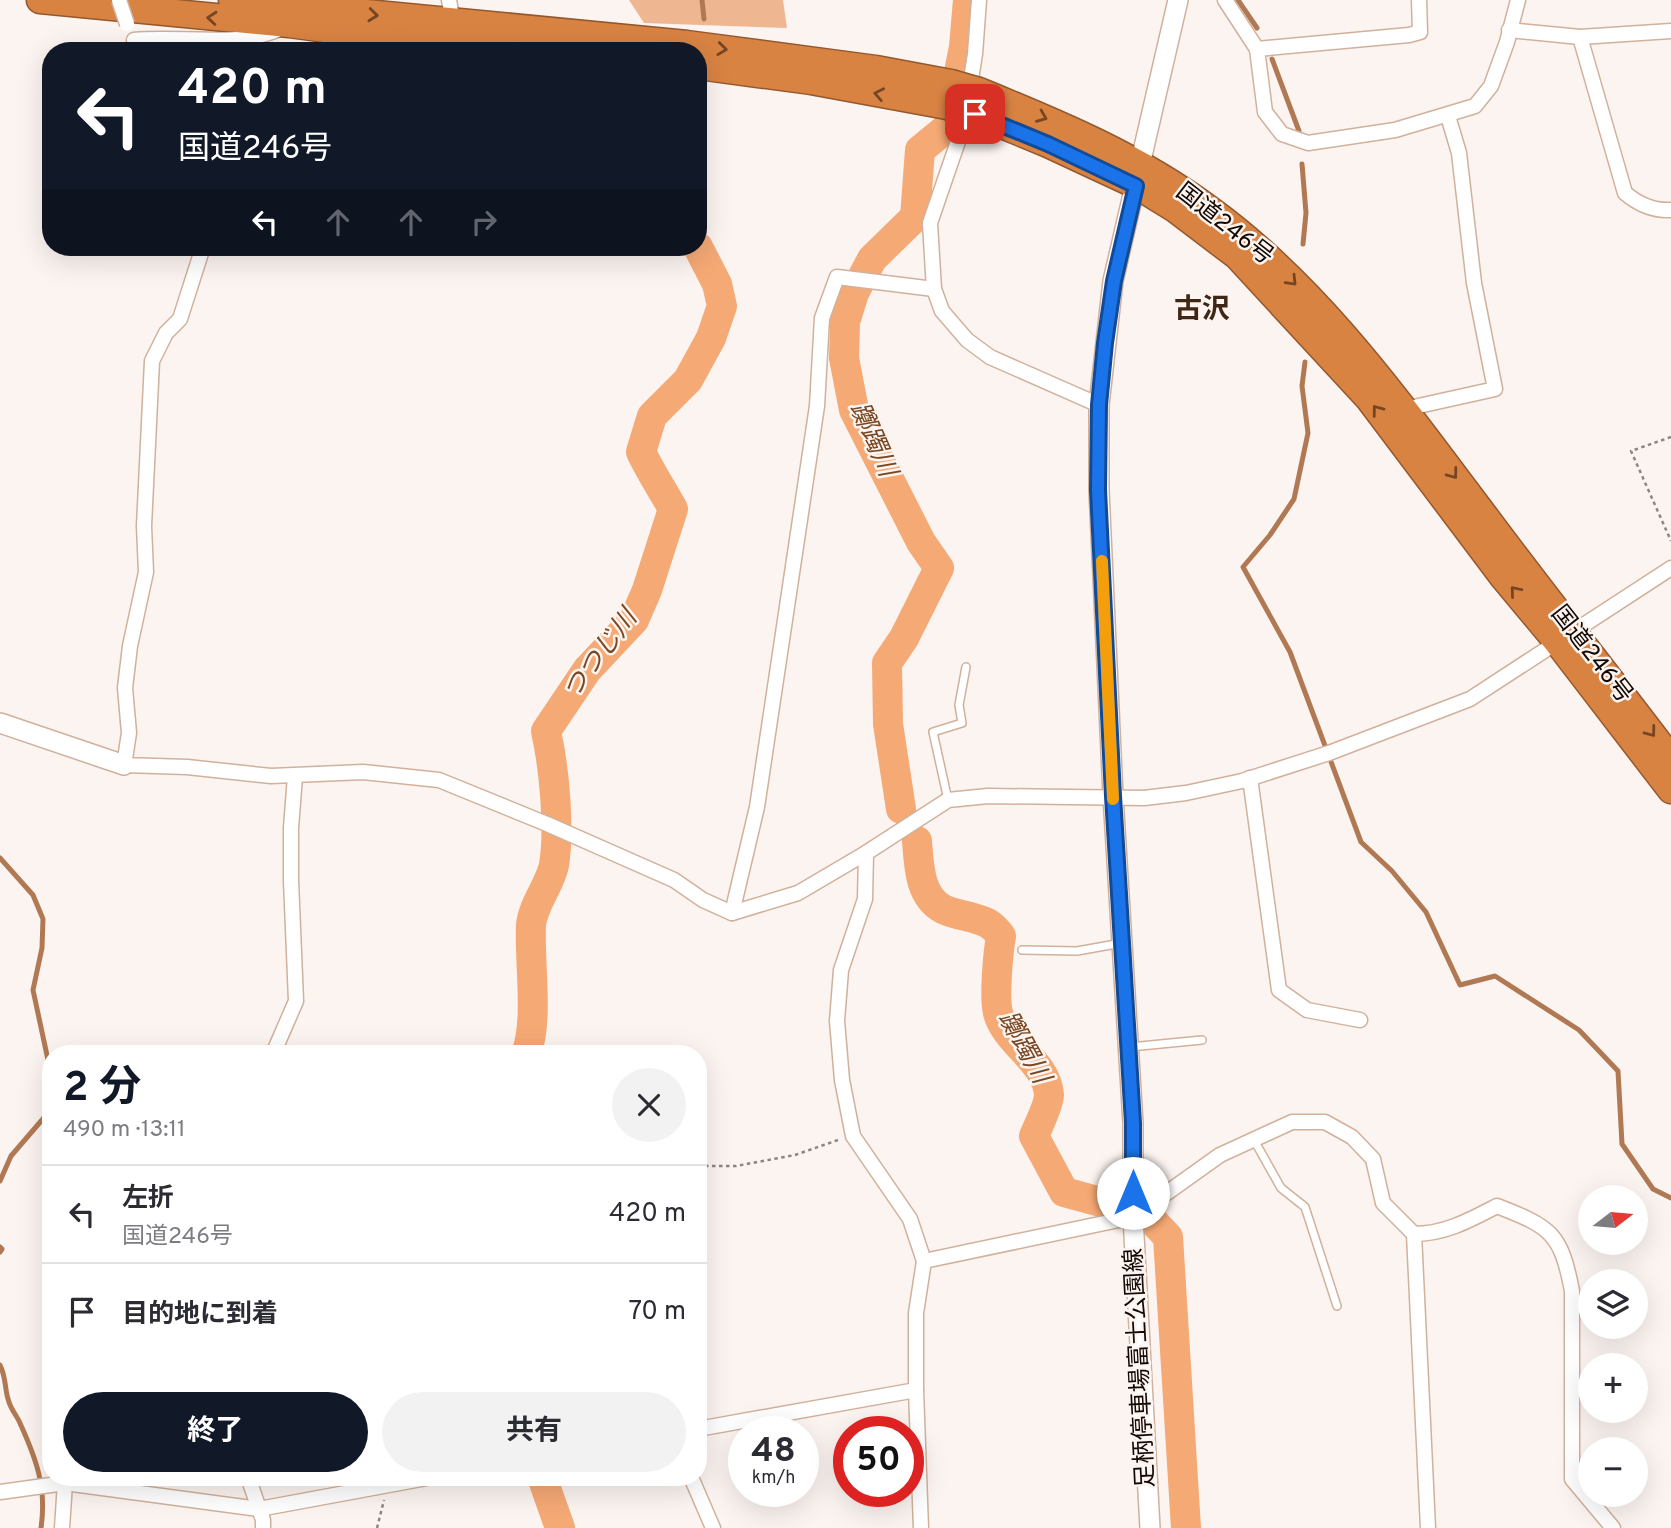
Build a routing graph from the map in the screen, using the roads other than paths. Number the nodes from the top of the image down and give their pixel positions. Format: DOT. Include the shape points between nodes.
graph roads {
  1 [pos="40,0"];
  2 [pos="119,0"];
  3 [pos="232,0"];
  4 [pos="979,0"];
  5 [pos="1178,0"];
  6 [pos="1226,0"];
  7 [pos="1419,0"];
  8 [pos="1518,0"];
  9 [pos="294,11"];
  10 [pos="451,11"];
  11 [pos="1509,30"];
  12 [pos="1671,31"];
  13 [pos="1580,37"];
  14 [pos="134,42"];
  15 [pos="184,42"];
  16 [pos="445,42"];
  17 [pos="679,42"];
  18 [pos="707,46"];
  19 [pos="1257,49"];
  20 [pos="707,67"];
  21 [pos="949,95"];
  22 [pos="1448,116"];
  23 [pos="1139,175"];
  24 [pos="1671,210"];
  25 [pos="200,256"];
  26 [pos="934,289"];
  27 [pos="1099,405"];
  28 [pos="1405,409"];
  29 [pos="1671,568"];
  30 [pos="1567,638"];
  31 [pos="966,667"];
  32 [pos="0,723"];
  33 [pos="1671,759"];
  34 [pos="124,765"];
  35 [pos="295,776"];
  36 [pos="1250,778"];
  37 [pos="1671,790"];
  38 [pos="1113,796"];
  39 [pos="948,800"];
  40 [pos="866,853"];
  41 [pos="732,912"];
  42 [pos="1123,943"];
  43 [pos="1022,950"];
  44 [pos="1360,1020"];
  45 [pos="1202,1040"];
  46 [pos="277,1045"];
  47 [pos="1129,1047"];
  48 [pos="1254,1140"];
  49 [pos="1133,1217"];
  50 [pos="1414,1234"];
  51 [pos="924,1261"];
  52 [pos="1338,1306"];
  53 [pos="916,1390"];
  54 [pos="707,1427"];
  55 [pos="42,1486"];
  56 [pos="60,1486"];
  57 [pos="83,1486"];
  58 [pos="251,1486"];
  59 [pos="369,1486"];
  60 [pos="695,1486"];
  61 [pos="0,1492"];
  62 [pos="259,1509"];
  63 [pos="62,1528"];
  64 [pos="262,1528"];
  65 [pos="713,1528"];
  66 [pos="921,1528"];
  67 [pos="1150,1528"];
  68 [pos="1428,1528"];
  69 [pos="1613,1528"];
  9 -- 1 [label="highway, 国道246号, one-way"];
  2 -- 14 [label="street, bridge"];
  3 -- 9 [label="highway, 国道246号"];
  4 -- 26 [label="street" via="964,124 930,223"];
  5 -- 23 [label="main road, 足柄停車場富士公園線"];
  6 -- 19 [label="street"];
  7 -- 19 [label="street" via="1420,32"];
  8 -- 11 [label="street"];
  9 -- 10 [label="highway, 国道246号, one-way"];
  9 -- 15 [label="street" via="268,35"];
  9 -- 16 [label="highway, 国道246号" via="377,36"];
  10 -- 17 [label="highway, 国道246号, one-way"];
  11 -- 13 [label="street"];
  11 -- 22 [label="street" via="1491,86 1475,106"];
  12 -- 13 [label="street"];
  13 -- 24 [label="street" via="1625,193 1658,211"];
  18 -- 21 [label="highway, 国道246号, one-way" via="876,69"];
  19 -- 22 [label="street" via="1265,111 1282,134 1308,143 1395,130"];
  21 -- 20 [label="highway, 国道246号, one-way"];
  21 -- 23 [label="highway, 国道246号, bridge" via="977,103 1048,144"];
  22 -- 28 [label="street" via="1458,153 1474,283 1495,388"];
  23 -- 27 [label="main road, 足柄停車場富士公園線" via="1114,281"];
  23 -- 28 [label="highway, 国道246号, one-way" via="1210,209 1271,260"];
  30 -- 23 [label="highway, 国道246号, one-way" via="1503,577 1369,399 1306,329 1237,256"];
  25 -- 34 [label="street" via="180,319 166,332 152,361 146,572 125,688 129,733"];
  26 -- 27 [label="street" via="942,311 967,340 990,357"];
  26 -- 41 [label="street" via="837,277 822,318 817,406 757,807"];
  27 -- 38 [label="main road, 足柄停車場富士公園線" via="1098,490"];
  28 -- 30 [label="highway, 国道246号, one-way" via="1552,607"];
  29 -- 30 [label="street"];
  30 -- 33 [label="highway, 国道246号, one-way"];
  30 -- 36 [label="street" via="1470,699"];
  30 -- 37 [label="highway, 国道246号"];
  31 -- 39 [label="lane" via="959,705 962,723 933,732"];
  32 -- 34 [label="main road"];
  34 -- 35 [label="street"];
  35 -- 41 [label="street" via="363,772 439,780 674,880 703,900"];
  35 -- 46 [label="street" via="291,880 296,1001"];
  36 -- 38 [label="street" via="1186,793"];
  36 -- 44 [label="street" via="1279,990 1307,1010"];
  38 -- 39 [label="street"];
  38 -- 42 [label="main road, 足柄停車場富士公園線"];
  39 -- 40 [label="street"];
  40 -- 41 [label="street" via="797,893"];
  40 -- 51 [label="street" via="865,899 841,970 836,1021 842,1080 853,1136 910,1219"];
  42 -- 43 [label="lane" via="1077,951"];
  42 -- 47 [label="main road, 足柄停車場富士公園線"];
  45 -- 47 [label="lane"];
  47 -- 49 [label="main road, 足柄停車場富士公園線"];
  48 -- 49 [label="street" via="1220,1155"];
  48 -- 50 [label="street" via="1292,1122 1325,1122 1352,1137 1373,1159 1383,1203"];
  48 -- 52 [label="lane" via="1281,1188 1305,1208"];
  49 -- 51 [label="street"];
  49 -- 67 [label="main road, 足柄停車場富士公園線"];
  50 -- 68 [label="street"];
  50 -- 69 [label="street" via="1436,1234 1497,1206 1541,1224 1555,1240 1566,1261 1572,1291 1572,1479"];
  51 -- 53 [label="street" via="916,1313"];
  53 -- 54 [label="street"];
  53 -- 66 [label="street"];
  55 -- 61 [label="street"];
  56 -- 63 [label="street"];
  57 -- 62 [label="street"];
  58 -- 62 [label="street"];
  59 -- 62 [label="street"];
  60 -- 65 [label="street"];
  62 -- 64 [label="street"];
}
